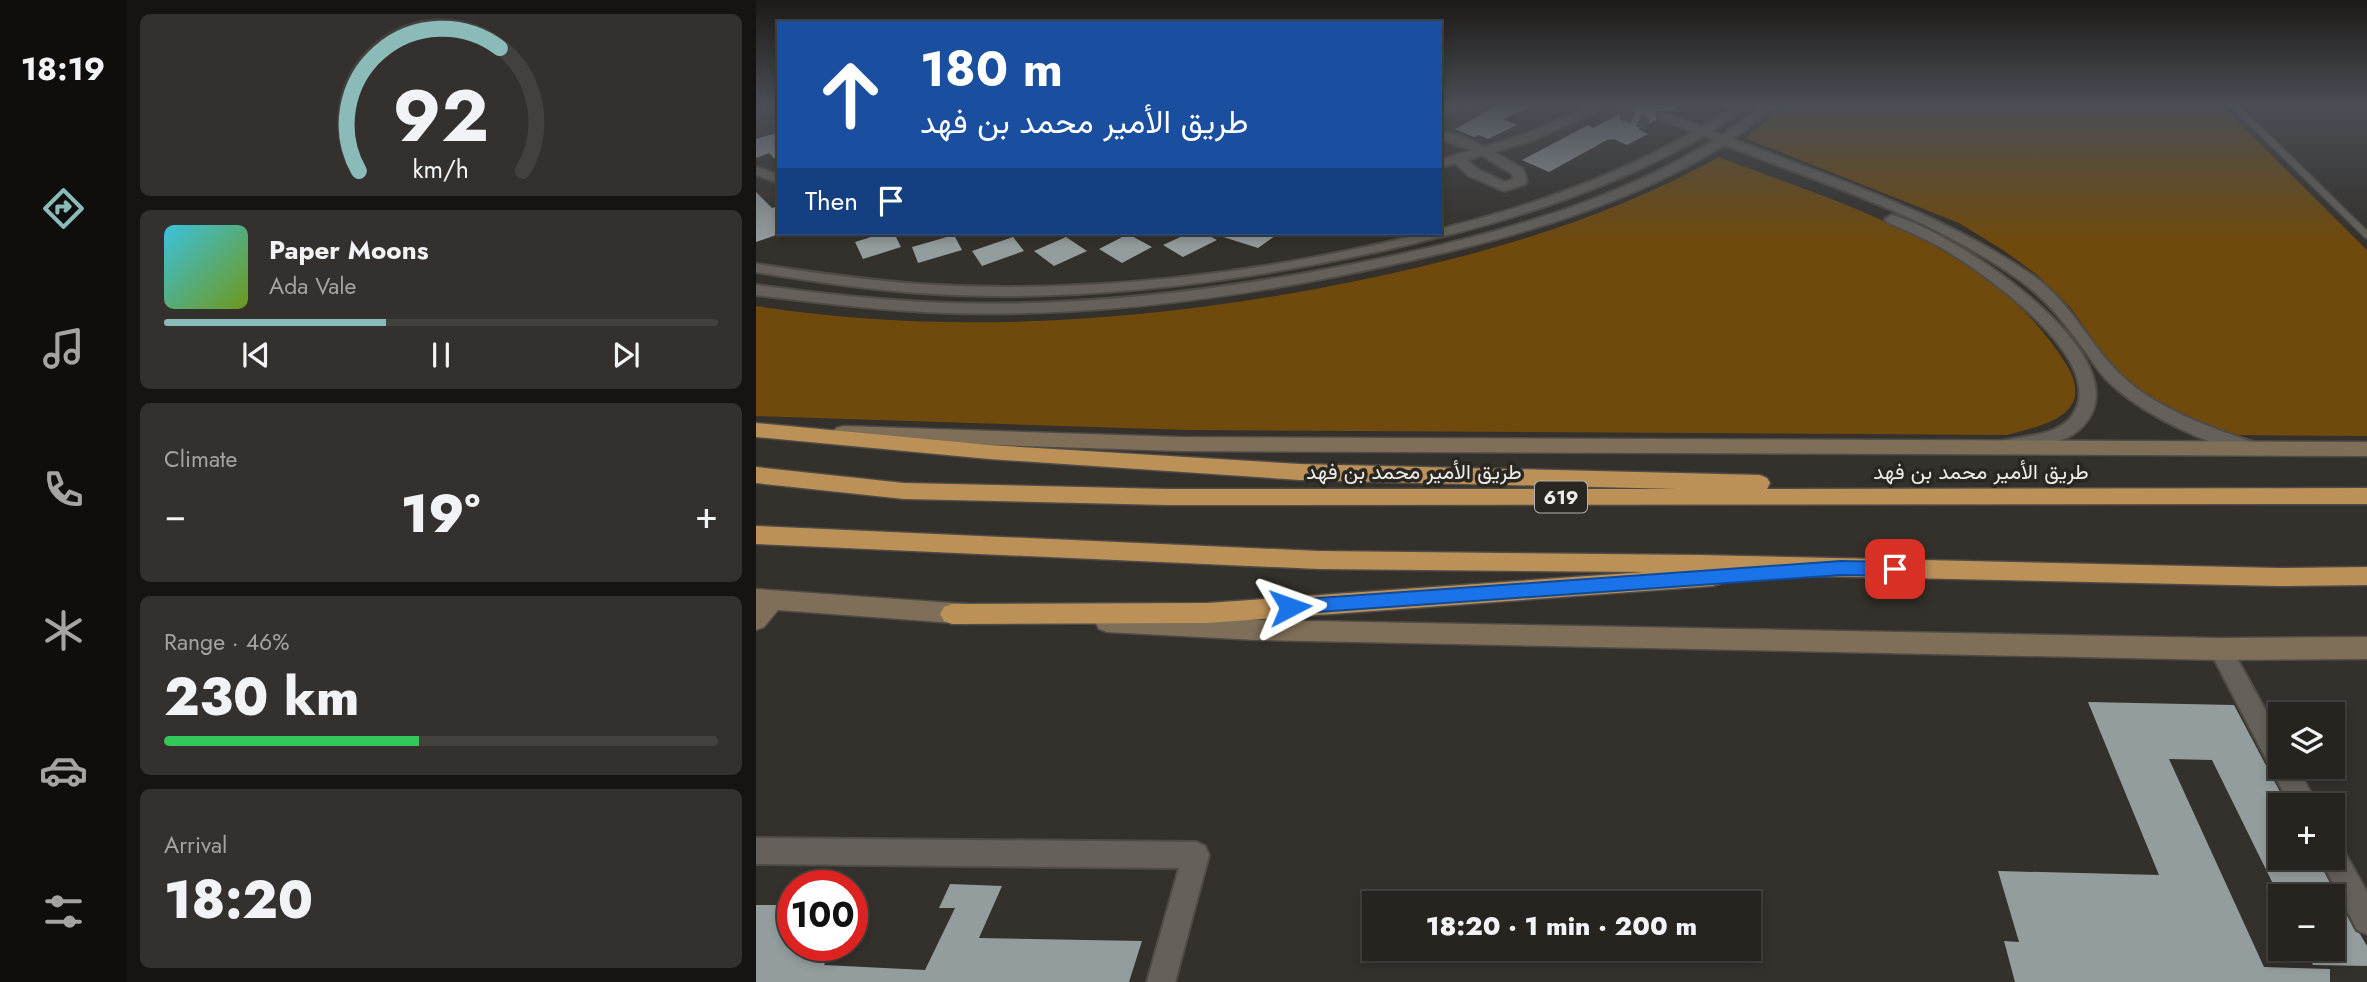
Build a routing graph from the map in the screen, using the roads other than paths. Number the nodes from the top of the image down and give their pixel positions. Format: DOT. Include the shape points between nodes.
graph roads {
  1 [pos="1483,152"];
  2 [pos="1666,152"];
  3 [pos="1703,152"];
  4 [pos="1737,152"];
  5 [pos="2282,152"];
  6 [pos="1458,159"];
  7 [pos="1442,163"];
  8 [pos="756,171"];
  9 [pos="777,178"];
  10 [pos="1899,215"];
  11 [pos="1442,232"];
  12 [pos="1428,235"];
  13 [pos="2367,235"];
  14 [pos="756,268"];
  15 [pos="756,290"];
  16 [pos="756,430"];
  17 [pos="1999,448"];
  18 [pos="2249,448"];
  19 [pos="2367,449"];
  20 [pos="756,475"];
  21 [pos="2073,496"];
  22 [pos="2367,496"];
  23 [pos="756,535"];
  24 [pos="1841,568"];
  25 [pos="2367,576"];
  26 [pos="2278,577"];
  27 [pos="2367,582"];
  28 [pos="764,600"];
  29 [pos="952,614"];
  30 [pos="756,620"];
  31 [pos="2367,648"];
  32 [pos="2220,649"];
  33 [pos="2268,739"];
  34 [pos="756,851"];
  35 [pos="2340,870"];
  36 [pos="2367,920"];
  37 [pos="1161,982"];
  1 -- 6 [label="street"];
  1 -- 6 [label="street" via="1518,172 1520,181 1504,187 1474,173"];
  2 -- 11 [label="street" via="1513,214"];
  3 -- 15 [label="street" via="1619,193 1526,227 1396,260 1262,286 1146,300 1013,308 851,303"];
  4 -- 10 [label="street"];
  5 -- 13 [label="lane"];
  6 -- 7 [label="street"];
  8 -- 9 [label="street"];
  10 -- 17 [label="street" via="1989,272 2025,301 2060,335 2085,374 2088,407 2077,422 2060,433"];
  10 -- 18 [label="street" via="1989,253 2030,281 2067,315 2113,377 2135,395 2198,430"];
  12 -- 14 [label="street" via="1261,269 1086,288 871,285"];
  16 -- 17 [label="main road" via="1180,444"];
  16 -- 21 [label="highway" via="989,452 1300,472 1656,479"];
  17 -- 18 [label="main road"];
  18 -- 19 [label="main road"];
  20 -- 21 [label="highway, طريق الأمير محمد بن فهد / 619" via="904,491 1166,497"];
  21 -- 22 [label="highway, طريق الأمير محمد بن فهد / 619"];
  23 -- 24 [label="highway" via="1319,560"];
  24 -- 26 [label="highway"];
  24 -- 29 [label="highway" via="1207,613"];
  25 -- 26 [label="highway"];
  26 -- 27 [label="highway"];
  28 -- 29 [label="main road"];
  28 -- 30 [label="main road"];
  29 -- 32 [label="main road" via="1257,630"];
  31 -- 32 [label="main road"];
  32 -- 33 [label="street"];
  34 -- 37 [label="street" via="1196,855"];
  35 -- 36 [label="street"];
}
